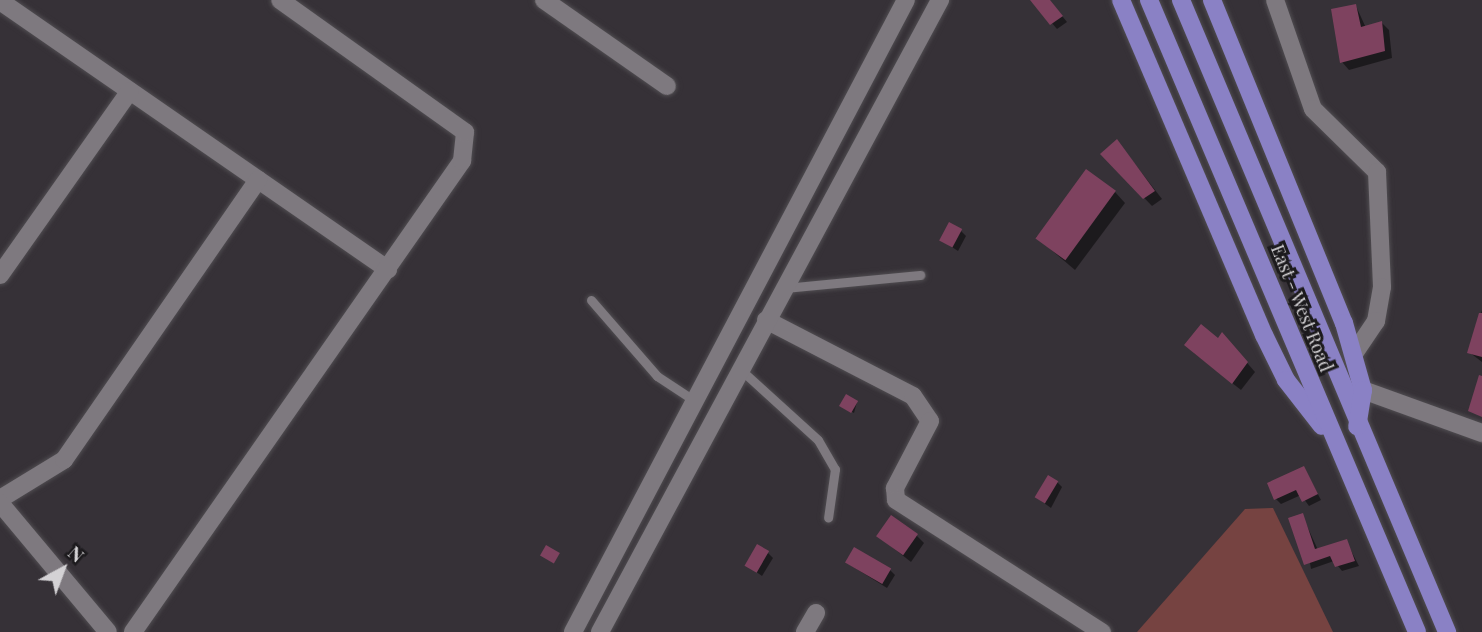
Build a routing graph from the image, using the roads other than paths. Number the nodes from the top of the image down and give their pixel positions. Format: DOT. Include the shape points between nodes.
graph roads {
  1 [pos="544,0"];
  2 [pos="906,0"];
  3 [pos="940,0"];
  4 [pos="1121,0"];
  5 [pos="1149,0"];
  6 [pos="1181,0"];
  7 [pos="1212,0"];
  8 [pos="1275,0"];
  9 [pos="0,1"];
  10 [pos="289,3"];
  11 [pos="667,86"];
  12 [pos="130,91"];
  13 [pos="258,180"];
  14 [pos="388,270"];
  15 [pos="0,275"];
  16 [pos="920,275"];
  17 [pos="783,288"];
  18 [pos="591,300"];
  19 [pos="766,320"];
  20 [pos="1354,354"];
  21 [pos="740,369"];
  22 [pos="1363,390"];
  23 [pos="697,402"];
  24 [pos="1357,427"];
  25 [pos="1482,433"];
  26 [pos="1329,434"];
  27 [pos="0,501"];
  28 [pos="828,518"];
  29 [pos="816,612"];
  30 [pos="108,632"];
  31 [pos="132,632"];
  32 [pos="573,632"];
  33 [pos="600,632"];
  34 [pos="805,632"];
  35 [pos="1102,632"];
  36 [pos="1417,632"];
  37 [pos="1447,632"];
  1 -- 11 [label="street"];
  2 -- 23 [label="street"];
  3 -- 17 [label="street"];
  4 -- 26 [label="main road" via="1264,335 1286,380"];
  5 -- 26 [label="main road, East - West Road"];
  6 -- 24 [label="main road, East - West Road"];
  7 -- 20 [label="main road"];
  8 -- 20 [label="street" via="1313,109 1377,172 1382,287 1376,321"];
  9 -- 12 [label="street"];
  10 -- 14 [label="street" via="465,132 462,161"];
  12 -- 13 [label="street"];
  12 -- 15 [label="street"];
  13 -- 14 [label="street"];
  13 -- 27 [label="street" via="64,460"];
  14 -- 31 [label="street"];
  16 -- 17 [label="lane"];
  17 -- 19 [label="street"];
  18 -- 23 [label="lane" via="657,376"];
  19 -- 21 [label="street"];
  19 -- 35 [label="street" via="913,396 930,421 895,488 896,500"];
  20 -- 22 [label="main road"];
  21 -- 28 [label="lane" via="824,450 835,469"];
  21 -- 33 [label="street"];
  22 -- 24 [label="main road"];
  22 -- 25 [label="street"];
  23 -- 32 [label="street"];
  24 -- 37 [label="main road, East - West Road"];
  26 -- 36 [label="main road, East - West Road"];
  27 -- 30 [label="street"];
  29 -- 34 [label="street"];
}
